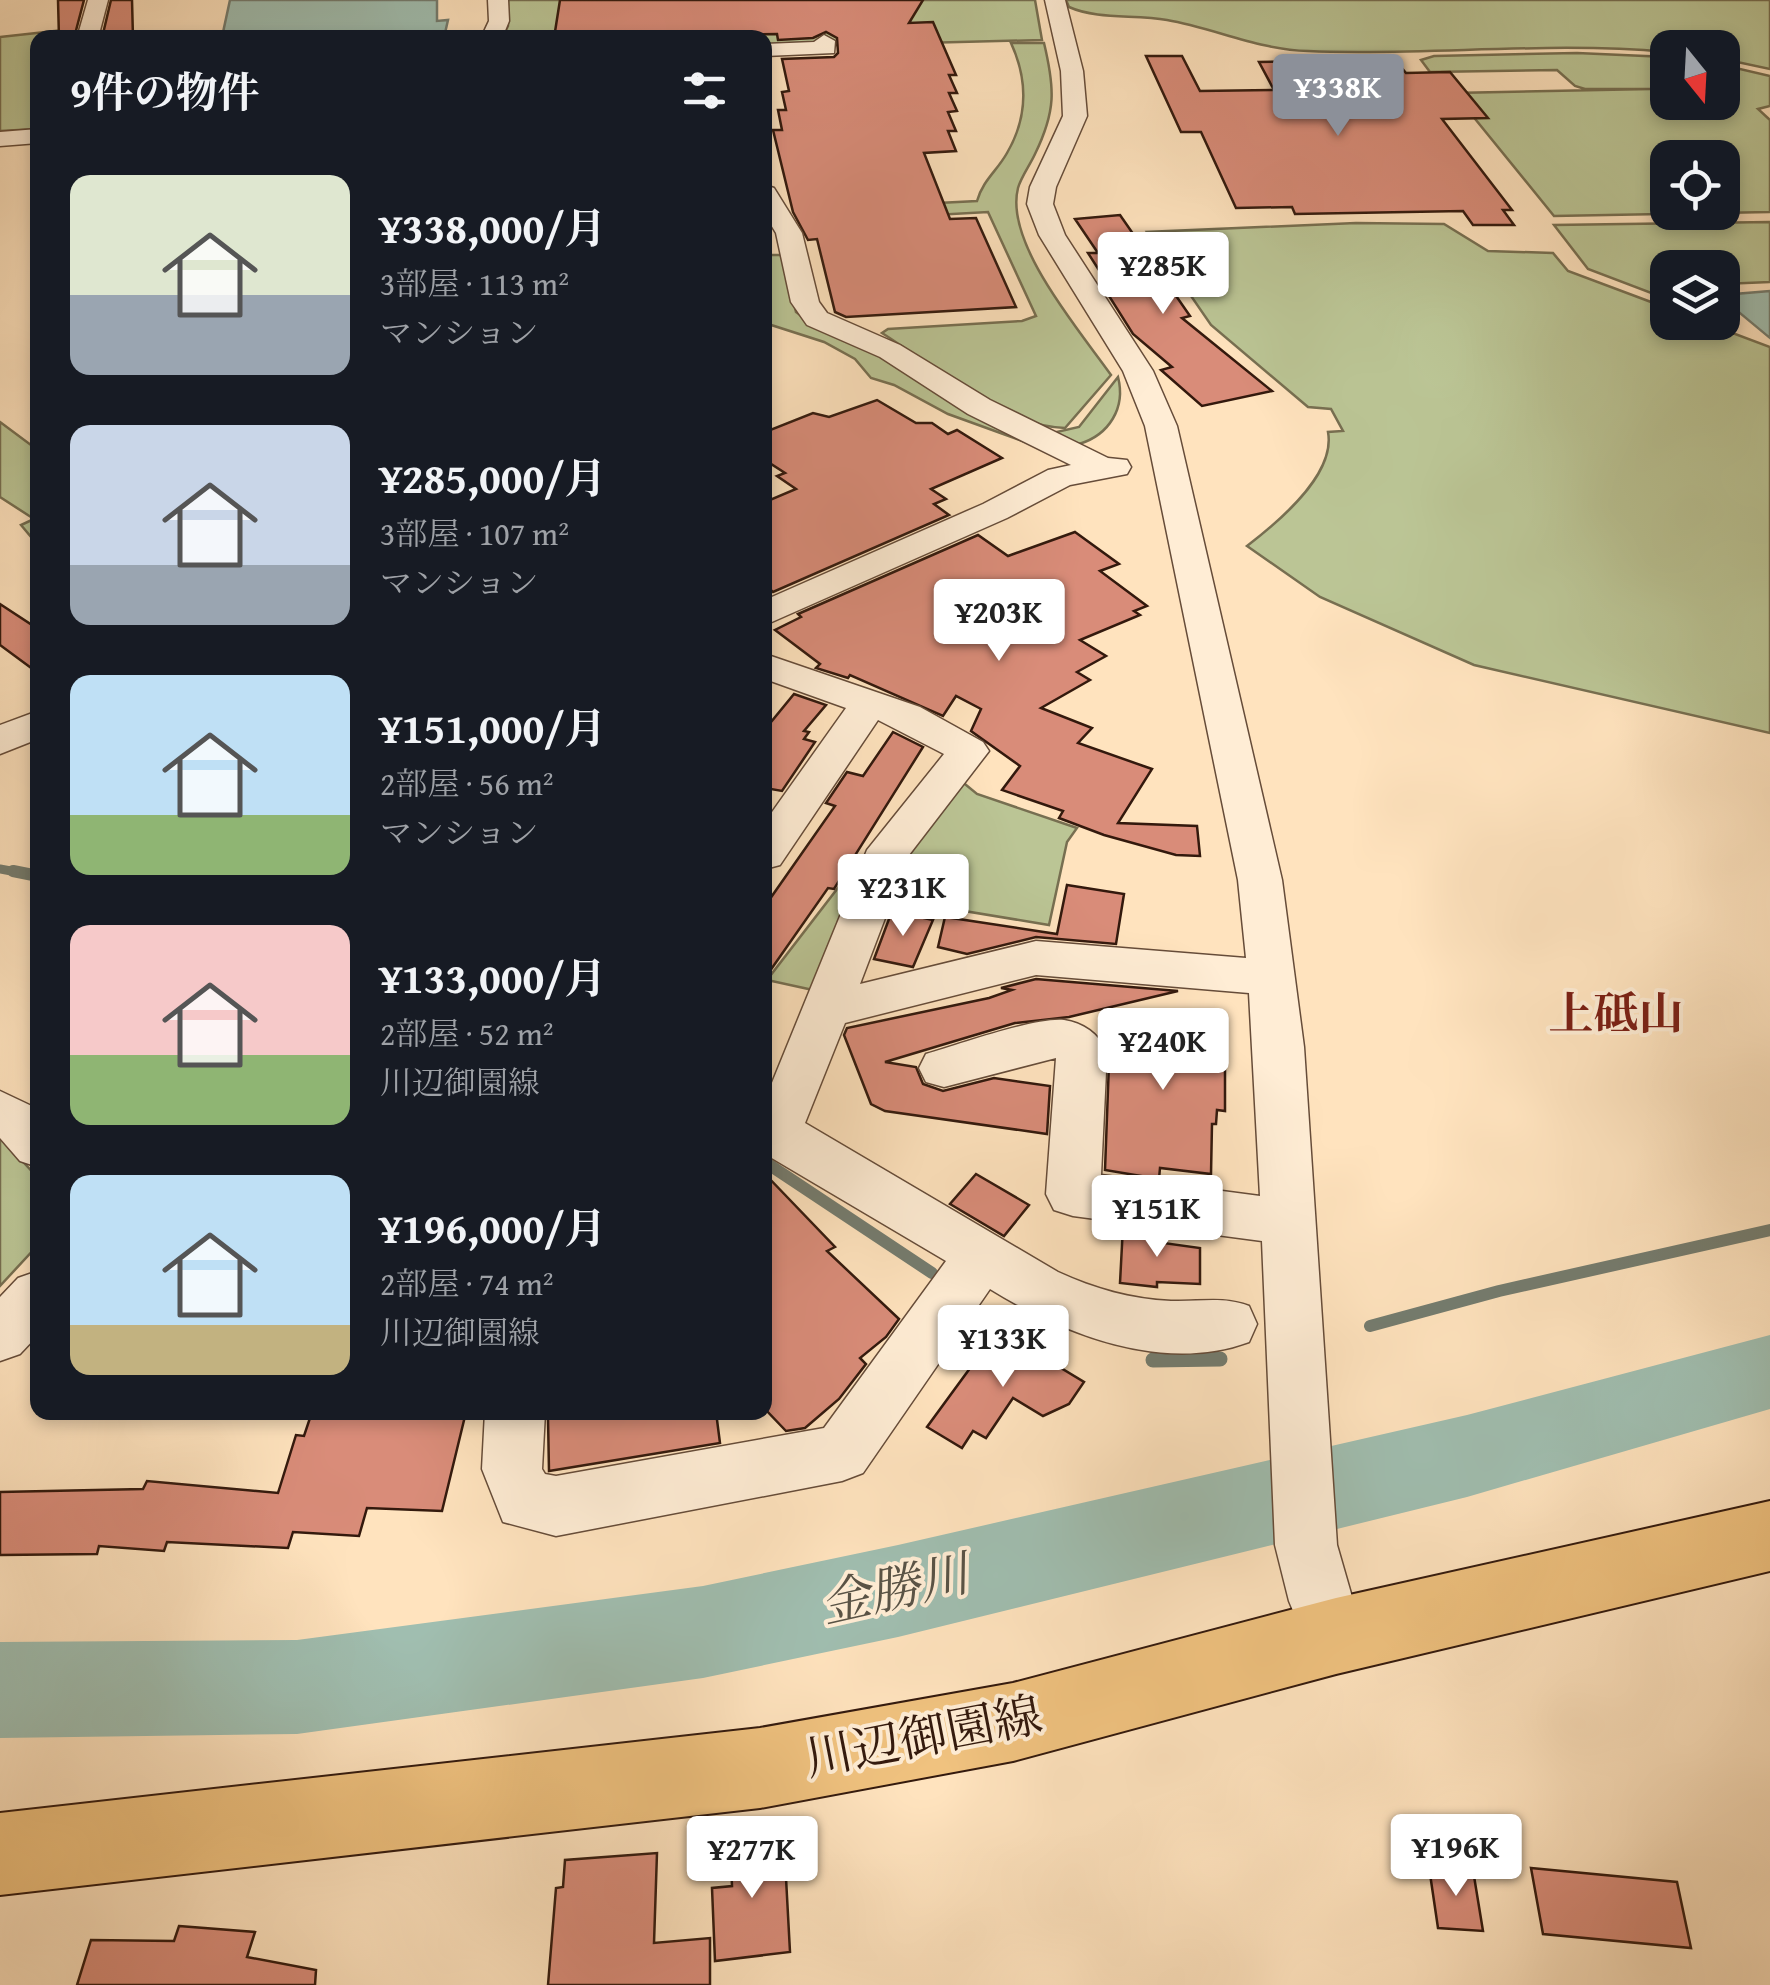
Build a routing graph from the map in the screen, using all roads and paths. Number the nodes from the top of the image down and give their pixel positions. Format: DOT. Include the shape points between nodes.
graph roads {
  1 [pos="98,0"];
  2 [pos="498,0"];
  3 [pos="1056,0"];
  4 [pos="89,30"];
  5 [pos="494,30"];
  6 [pos="824,41"];
  7 [pos="772,50"];
  8 [pos="30,137"];
  9 [pos="0,139"];
  10 [pos="772,205"];
  11 [pos="1168,463"];
  12 [pos="1102,468"];
  13 [pos="772,611"];
  14 [pos="772,669"];
  15 [pos="870,704"];
  16 [pos="30,727"];
  17 [pos="0,740"];
  18 [pos="772,844"];
  19 [pos="1272,976"];
  20 [pos="826,1010"];
  21 [pos="944,1068"];
  22 [pos="0,1111"];
  23 [pos="772,1126"];
  24 [pos="772,1133"];
  25 [pos="30,1136"];
  26 [pos="1289,1222"];
  27 [pos="981,1256"];
  28 [pos="1229,1324"];
  29 [pos="515,1420"];
  30 [pos="1770,1536"];
  31 [pos="1328,1619"];
  32 [pos="0,1854"];
  1 -- 4 [label="street"];
  2 -- 5 [label="street"];
  3 -- 11 [label="street" via="1075,116 1040,204 1052,236 1138,372"];
  6 -- 7 [label="street" via="826,48"];
  8 -- 9 [label="street"];
  10 -- 12 [label="street" via="789,233 805,302 817,319 890,351 979,407"];
  11 -- 12 [label="street"];
  11 -- 19 [label="street" via="1260,880"];
  12 -- 13 [label="street" via="1060,477"];
  14 -- 15 [label="street"];
  15 -- 18 [label="street"];
  15 -- 20 [label="street" via="969,751 888,850"];
  16 -- 17 [label="street"];
  19 -- 20 [label="street" via="1036,958"];
  19 -- 26 [label="street"];
  20 -- 23 [label="street"];
  21 -- 26 [label="street" via="1066,1039 1082,1051 1073,1194"];
  22 -- 25 [label="street"];
  24 -- 27 [label="street"];
  26 -- 31 [label="street" via="1306,1545"];
  27 -- 28 [label="street" via="1096,1316 1170,1326"];
  27 -- 29 [label="street" via="842,1454 556,1506 525,1500 512,1469"];
  30 -- 31 [label="main road, 川辺御園線"];
  31 -- 32 [label="main road, 川辺御園線" via="1013,1722 760,1768"];
}
